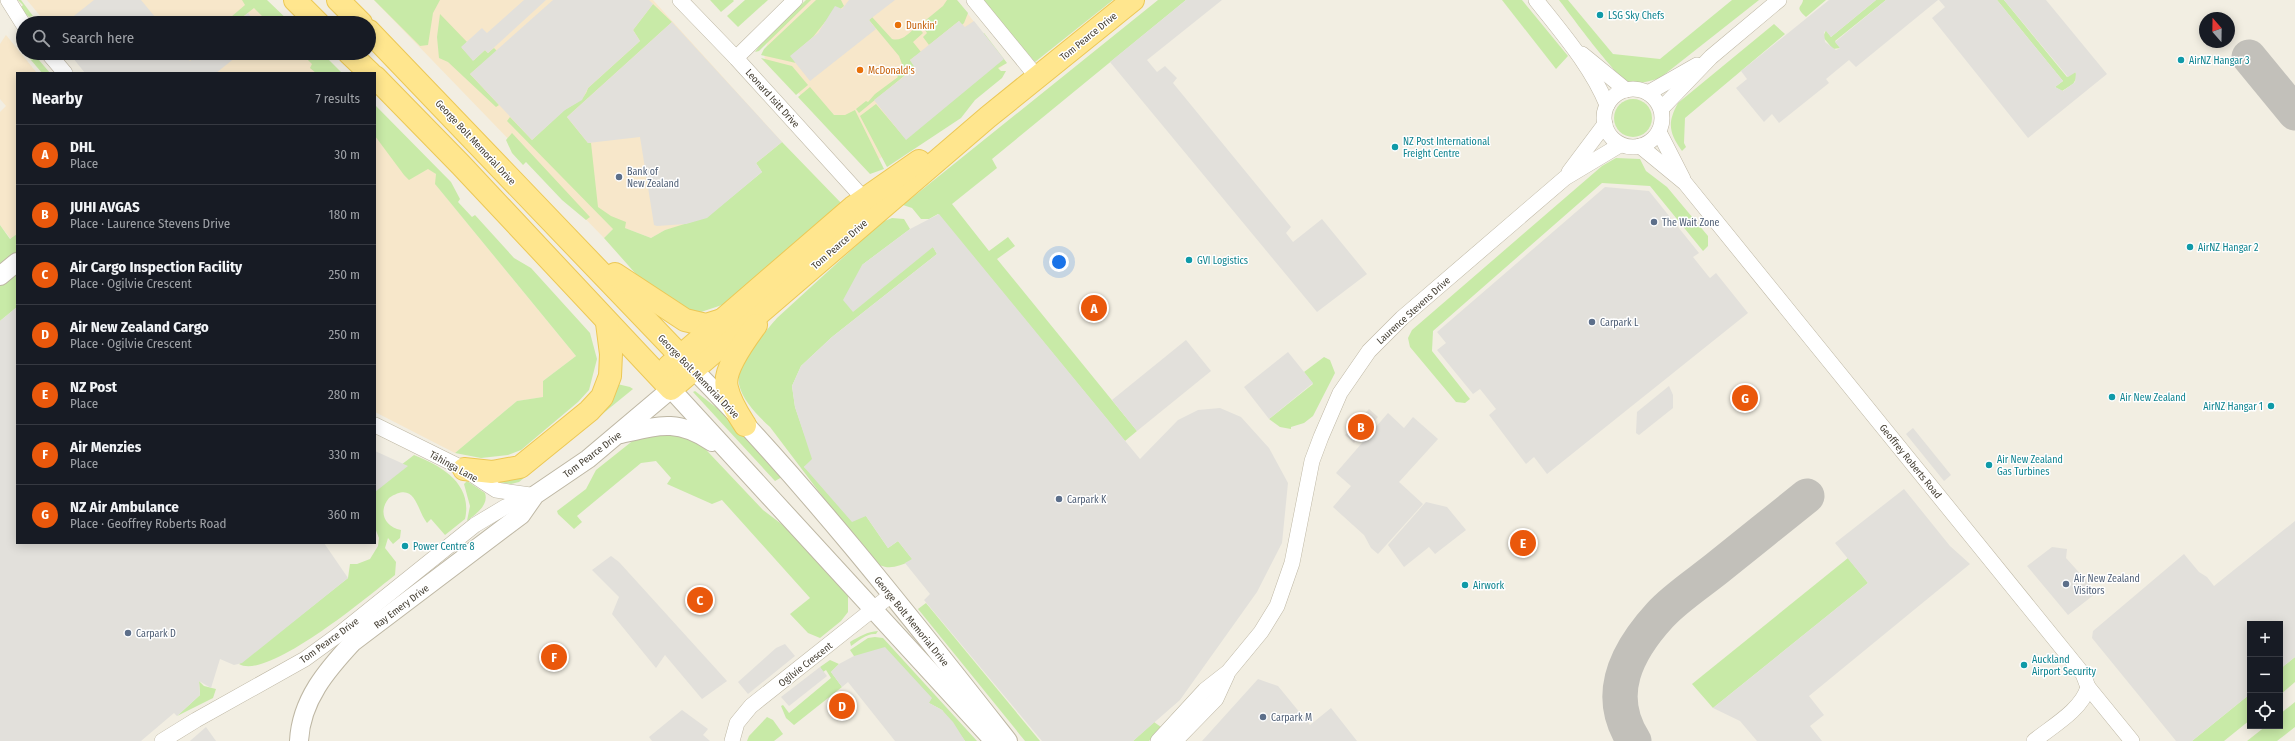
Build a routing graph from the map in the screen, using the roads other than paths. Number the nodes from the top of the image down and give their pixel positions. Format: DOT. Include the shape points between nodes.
graph roads {
  1 [pos="8,0"];
  2 [pos="295,0"];
  3 [pos="338,0"];
  4 [pos="680,0"];
  5 [pos="795,0"];
  6 [pos="974,0"];
  7 [pos="1133,0"];
  8 [pos="1536,0"];
  9 [pos="1779,0"];
  10 [pos="18,16"];
  11 [pos="311,16"];
  12 [pos="354,16"];
  13 [pos="376,38"];
  14 [pos="1573,47"];
  15 [pos="1711,57"];
  16 [pos="736,58"];
  17 [pos="54,60"];
  18 [pos="356,60"];
  19 [pos="64,72"];
  20 [pos="369,72"];
  21 [pos="1037,77"];
  22 [pos="376,79"];
  23 [pos="1626,90"];
  24 [pos="1648,93"];
  25 [pos="1607,105"];
  26 [pos="1661,109"];
  27 [pos="988,117"];
  28 [pos="1605,124"];
  29 [pos="1659,132"];
  30 [pos="1620,145"];
  31 [pos="1640,146"];
  32 [pos="1564,178"];
  33 [pos="1685,183"];
  34 [pos="864,198"];
  35 [pos="584,254"];
  36 [pos="16,263"];
  37 [pos="0,276"];
  38 [pos="772,302"];
  39 [pos="722,320"];
  40 [pos="608,323"];
  41 [pos="687,363"];
  42 [pos="665,383"];
  43 [pos="376,425"];
  44 [pos="745,425"];
  45 [pos="619,434"];
  46 [pos="735,457"];
  47 [pos="464,469"];
  48 [pos="535,495"];
  49 [pos="891,596"];
  50 [pos="874,609"];
  51 [pos="1228,672"];
  52 [pos="2088,687"];
  53 [pos="162,741"];
  54 [pos="299,741"];
  55 [pos="732,741"];
  56 [pos="994,741"];
  57 [pos="1008,741"];
  58 [pos="1158,741"];
  59 [pos="1175,741"];
  60 [pos="2034,741"];
  61 [pos="2132,741"];
  1 -- 10 [label="street"];
  2 -- 11 [label="main road"];
  3 -- 12 [label="main road"];
  4 -- 16 [label="street, Leonard Isitt Drive"];
  5 -- 16 [label="street"];
  6 -- 21 [label="street"];
  7 -- 21 [label="main road, Tom Pearce Drive"];
  8 -- 14 [label="street"];
  9 -- 15 [label="street"];
  13 -- 35 [label="main road, George Bolt Memorial Drive"];
  14 -- 23 [label="street"];
  14 -- 25 [label="street"];
  15 -- 24 [label="street"];
  15 -- 26 [label="street"];
  16 -- 34 [label="street, Leonard Isitt Drive"];
  17 -- 19 [label="street"];
  18 -- 20 [label="main road"];
  21 -- 27 [label="main road, Tom Pearce Drive"];
  22 -- 40 [label="main road, George Bolt Memorial Drive" via="461,165"];
  23 -- 24 [label="street"];
  23 -- 25 [label="street" via="1614,96"];
  24 -- 26 [label="street"];
  25 -- 28 [label="street"];
  26 -- 29 [label="street"];
  27 -- 34 [label="main road, Tom Pearce Drive"];
  27 -- 38 [label="main road, Tom Pearce Drive"];
  28 -- 30 [label="street" via="1612,138"];
  28 -- 32 [label="street, Laurence Stevens Drive"];
  29 -- 31 [label="street" via="1647,144"];
  29 -- 33 [label="street, Geoffrey Roberts Road"];
  30 -- 31 [label="street"];
  30 -- 32 [label="street, Laurence Stevens Drive"];
  31 -- 33 [label="street, Geoffrey Roberts Road"];
  32 -- 51 [label="street, Laurence Stevens Drive" via="1402,318 1369,351 1340,393 1321,437 1311,469 1292,563 1277,606 1261,632"];
  33 -- 52 [label="street, Geoffrey Roberts Road" via="2083,674"];
  34 -- 39 [label="main road, Tom Pearce Drive"];
  35 -- 39 [label="main road" via="685,320 706,326"];
  35 -- 41 [label="main road, George Bolt Memorial Drive"];
  36 -- 37 [label="street"];
  38 -- 41 [label="main road, Tom Pearce Drive"];
  38 -- 44 [label="main road" via="747,337 726,378 730,397"];
  39 -- 41 [label="main road, Tom Pearce Drive"];
  40 -- 42 [label="main road, George Bolt Memorial Drive"];
  40 -- 47 [label="main road" via="610,376 602,396 589,411 520,466 492,472"];
  41 -- 42 [label="main road, Tom Pearce Drive"];
  41 -- 44 [label="street, George Bolt Memorial Drive"];
  42 -- 45 [label="street, Tom Pearce Drive"];
  42 -- 46 [label="street, George Bolt Memorial Drive"];
  43 -- 47 [label="street, Tāhinga Lane"];
  44 -- 49 [label="street, George Bolt Memorial Drive" via="822,511"];
  45 -- 46 [label="street" via="664,425 681,426 696,432"];
  45 -- 48 [label="street, Tom Pearce Drive" via="588,459"];
  46 -- 50 [label="street, George Bolt Memorial Drive"];
  47 -- 48 [label="street, Tāhinga Lane" via="496,490"];
  48 -- 53 [label="street, Tom Pearce Drive" via="505,507 476,525 306,659"];
  48 -- 54 [label="street, Ray Emery Drive" via="521,514 354,642 314,689 299,729"];
  49 -- 50 [label="street, Ogilvie Crescent"];
  49 -- 57 [label="street, George Bolt Memorial Drive"];
  50 -- 55 [label="street, Ogilvie Crescent" via="751,706 737,723"];
  50 -- 56 [label="street, George Bolt Memorial Drive"];
  51 -- 58 [label="street, Laurence Stevens Drive" via="1205,690"];
  51 -- 59 [label="street, Laurence Stevens Drive" via="1216,699"];
  52 -- 60 [label="street" via="2077,705"];
  52 -- 61 [label="street, Geoffrey Roberts Road"];
}
